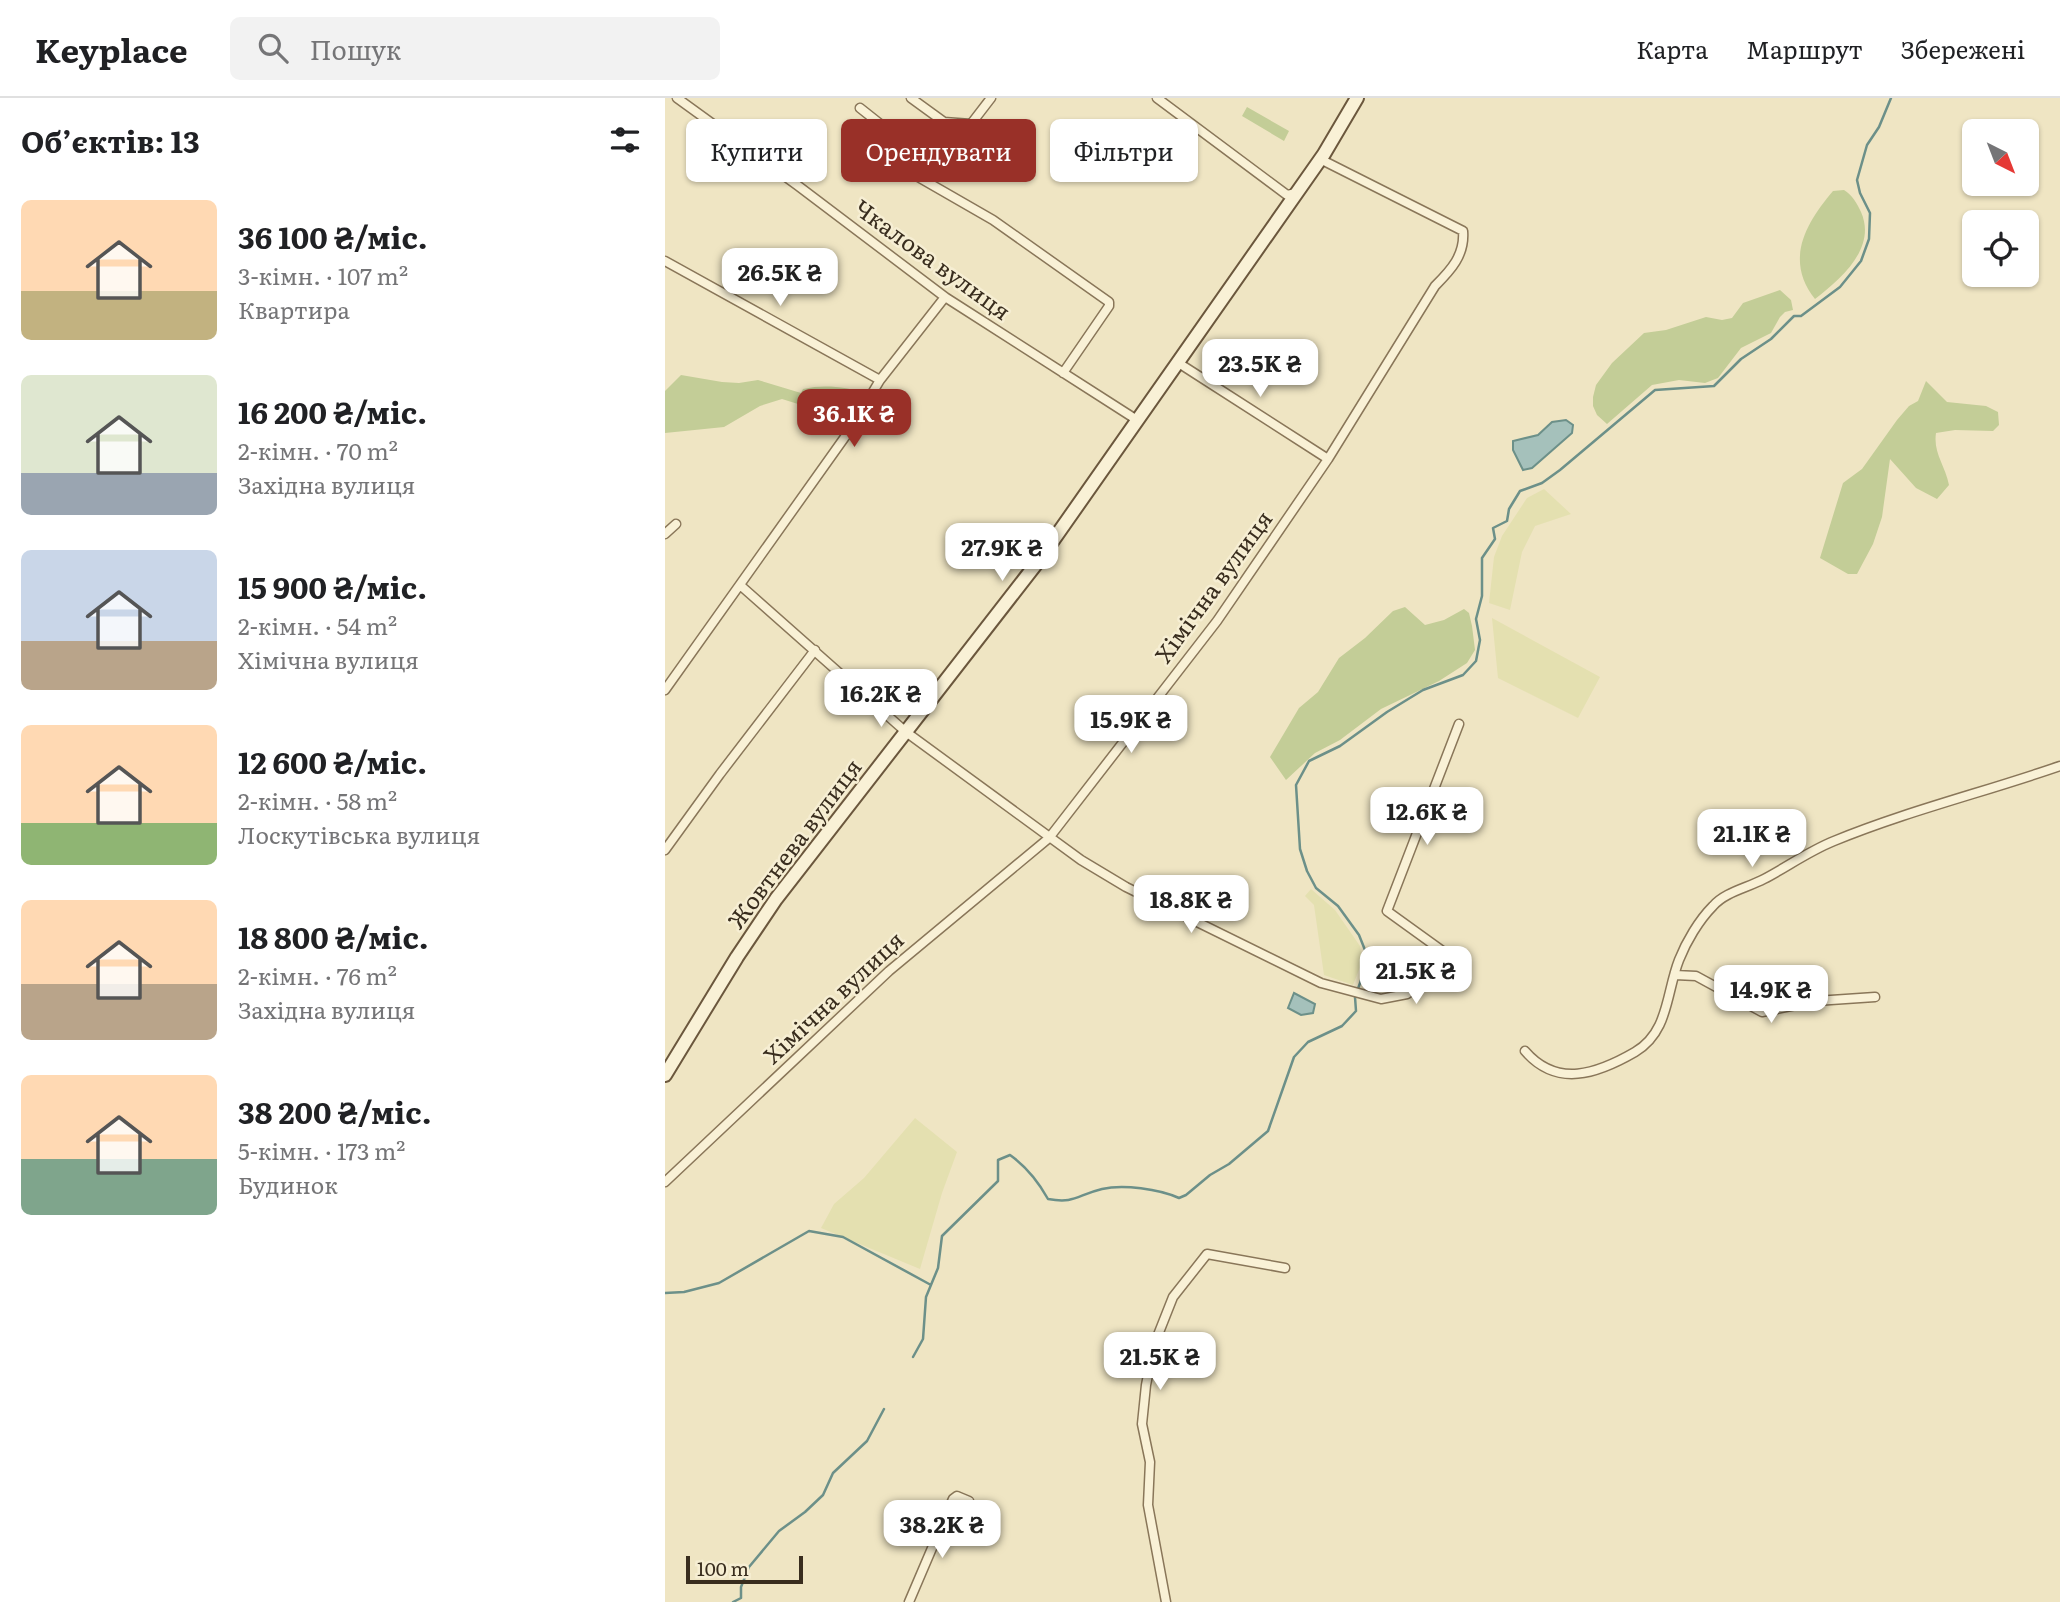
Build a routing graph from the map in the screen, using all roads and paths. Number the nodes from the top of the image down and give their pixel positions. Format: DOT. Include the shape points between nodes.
graph roads {
  1 [pos="677,98"];
  2 [pos="911,98"];
  3 [pos="991,98"];
  4 [pos="1157,98"];
  5 [pos="1357,98"];
  6 [pos="860,108"];
  7 [pos="1320,159"];
  8 [pos="1296,193"];
  9 [pos="665,261"];
  10 [pos="945,297"];
  11 [pos="1177,362"];
  12 [pos="1063,373"];
  13 [pos="880,380"];
  14 [pos="1137,420"];
  15 [pos="1328,459"];
  16 [pos="676,524"];
  17 [pos="665,534"];
  18 [pos="740,585"];
  19 [pos="815,650"];
  20 [pos="665,690"];
  21 [pos="1459,724"];
  22 [pos="906,732"];
  23 [pos="2060,766"];
  24 [pos="1049,838"];
  25 [pos="665,850"];
  26 [pos="1675,975"];
  27 [pos="1875,997"];
  28 [pos="1525,1051"];
  29 [pos="665,1075"];
  30 [pos="665,1182"];
  31 [pos="1285,1268"];
  32 [pos="969,1500"];
  33 [pos="909,1602"];
  34 [pos="1166,1602"];
  1 -- 10 [label="street, Чкалова вулиця"];
  2 -- 3 [label="street" via="944,122 971,124"];
  4 -- 8 [label="street" via="1287,195"];
  5 -- 7 [label="main road, Жовтнева вулиця"];
  6 -- 12 [label="street" via="884,127 887,136 882,145 920,178 993,220 1109,302"];
  7 -- 8 [label="main road, Жовтнева вулиця"];
  7 -- 15 [label="street, Хімічна вулиця" via="1463,231 1464,247"];
  8 -- 11 [label="main road, Жовтнева вулиця"];
  9 -- 13 [label="street"];
  10 -- 12 [label="street, Чкалова вулиця"];
  10 -- 13 [label="street"];
  11 -- 14 [label="main road, Жовтнева вулиця"];
  11 -- 15 [label="street"];
  12 -- 14 [label="street, Чкалова вулиця"];
  13 -- 18 [label="street"];
  14 -- 22 [label="main road, Жовтнева вулиця" via="1039,559"];
  15 -- 24 [label="street, Хімічна вулиця" via="1217,621"];
  16 -- 17 [label="street"];
  18 -- 19 [label="street"];
  18 -- 20 [label="street"];
  19 -- 22 [label="street"];
  19 -- 25 [label="street"];
  21 -- 24 [label="street" via="1387,911 1448,955 1408,994 1381,999 1321,983 1126,887"];
  22 -- 24 [label="street"];
  22 -- 29 [label="main road, Жовтнева вулиця" via="776,899"];
  23 -- 26 [label="street" via="1836,840 1727,895 1713,905 1686,945"];
  24 -- 30 [label="street, Хімічна вулиця" via="890,971"];
  26 -- 27 [label="street" via="1696,976 1762,1012 1816,1001"];
  26 -- 28 [label="street" via="1659,1029 1635,1052 1594,1070 1563,1075 1534,1062"];
  31 -- 34 [label="street" via="1207,1254 1173,1297 1154,1345 1142,1424 1150,1462 1148,1505"];
  32 -- 33 [label="street" via="953,1499"];
}
